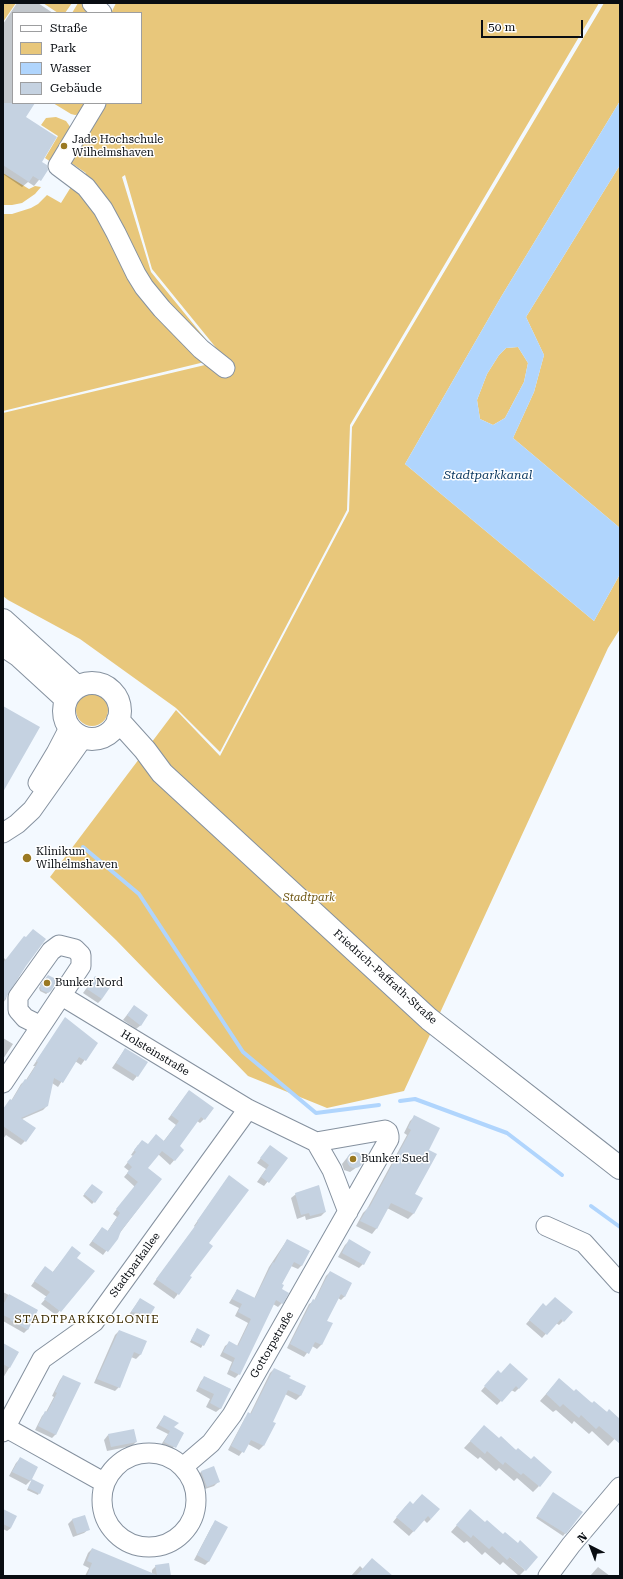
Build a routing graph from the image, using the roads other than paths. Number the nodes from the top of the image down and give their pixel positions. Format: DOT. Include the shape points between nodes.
graph roads {
  1 [pos="92,3"];
  2 [pos="101,12"];
  3 [pos="95,104"];
  4 [pos="225,368"];
  5 [pos="3,620"];
  6 [pos="3,645"];
  7 [pos="71,693"];
  8 [pos="113,727"];
  9 [pos="76,733"];
  10 [pos="8,825"];
  11 [pos="62,996"];
  12 [pos="41,1026"];
  13 [pos="3,1083"];
  14 [pos="248,1109"];
  15 [pos="316,1142"];
  16 [pos="620,1168"];
  17 [pos="348,1212"];
  18 [pos="546,1226"];
  19 [pos="620,1283"];
  20 [pos="4,1428"];
  21 [pos="183,1467"];
  22 [pos="105,1483"];
  23 [pos="620,1487"];
  24 [pos="548,1576"];
  1 -- 2 [label="street"];
  3 -- 4 [label="street" via="58,166 90,192 116,233 136,274 153,298 201,349"];
  5 -- 7 [label="main road"];
  6 -- 7 [label="main road"];
  7 -- 8 [label="main road" via="85,683 94,683 110,689 119,703 120,712"];
  7 -- 9 [label="main road" via="63,709 64,719"];
  8 -- 9 [label="main road" via="100,738 92,739"];
  8 -- 16 [label="main road, Friedrich-Paffrath-Straße" via="138,758 162,773 429,1018"];
  9 -- 10 [label="street" via="56,753 26,804"];
  9 -- 10 [label="street" via="32,810"];
  11 -- 12 [label="street"];
  11 -- 12 [label="street" via="81,966 81,954 75,949 59,944 51,951 18,997 18,1010 25,1018"];
  11 -- 14 [label="street, Holsteinstraße"];
  12 -- 13 [label="street"];
  14 -- 15 [label="street"];
  14 -- 20 [label="street, Stadtparkallee" via="94,1322 42,1359"];
  15 -- 17 [label="street" via="332,1170"];
  15 -- 17 [label="street, Gottorpstraße" via="378,1130 388,1132 389,1140"];
  17 -- 21 [label="street, Gottorpstraße" via="232,1415 211,1443"];
  18 -- 19 [label="street" via="584,1243"];
  20 -- 22 [label="street"];
  21 -- 22 [label="street" via="171,1458 156,1453 140,1454 125,1459 113,1469"];
  21 -- 22 [label="street" via="192,1480 196,1510 190,1525 180,1537 166,1545 151,1548 135,1546 121,1539 110,1528 104,1514 102,1498"];
  23 -- 24 [label="street"];
}
